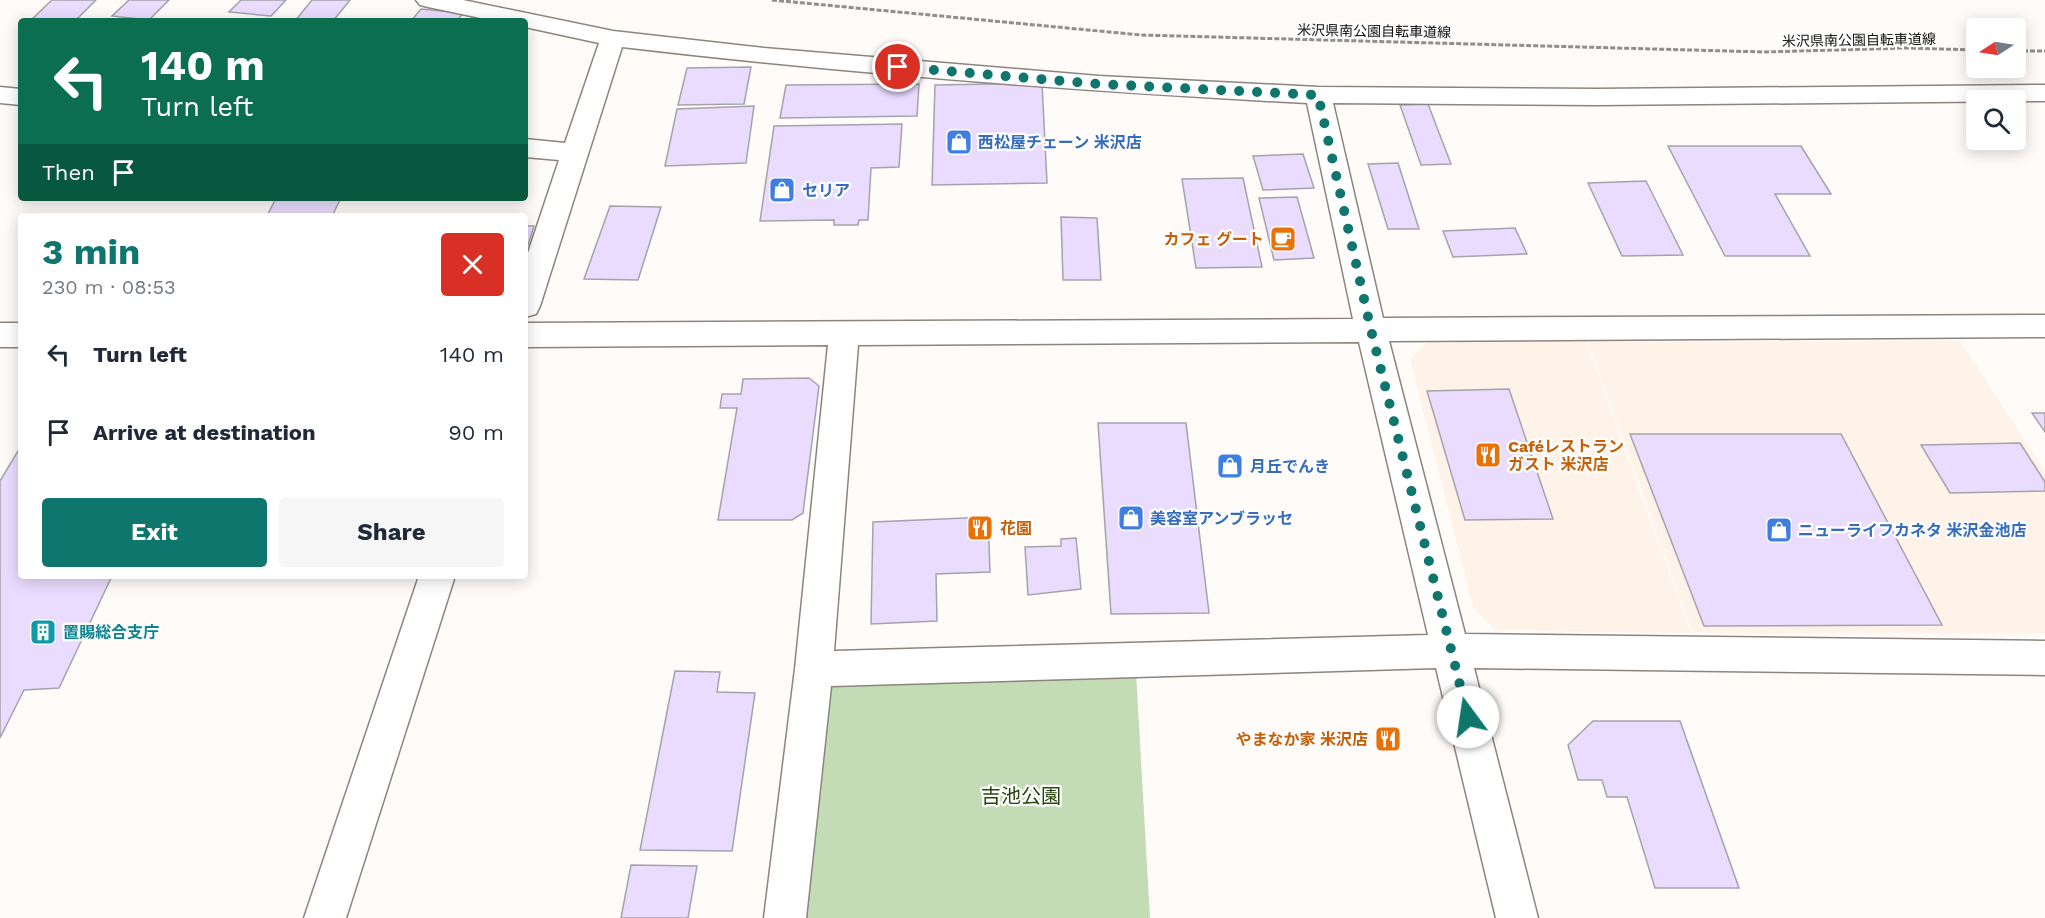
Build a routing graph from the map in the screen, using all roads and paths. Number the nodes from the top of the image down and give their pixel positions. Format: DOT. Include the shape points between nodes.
graph roads {
  1 [pos="428,0"];
  2 [pos="772,0"];
  3 [pos="516,18"];
  4 [pos="528,21"];
  5 [pos="613,38"];
  6 [pos="1966,50"];
  7 [pos="2026,51"];
  8 [pos="2045,51"];
  9 [pos="2034,93"];
  10 [pos="0,95"];
  11 [pos="1318,95"];
  12 [pos="18,97"];
  13 [pos="2045,120"];
  14 [pos="528,148"];
  15 [pos="575,153"];
  16 [pos="528,297"];
  17 [pos="2045,326"];
  18 [pos="1371,330"];
  19 [pos="844,333"];
  20 [pos="0,335"];
  21 [pos="18,335"];
  22 [pos="528,335"];
  23 [pos="436,579"];
  24 [pos="1452,651"];
  25 [pos="2045,658"];
  26 [pos="814,669"];
  27 [pos="324,918"];
  28 [pos="785,918"];
  29 [pos="1517,918"];
  1 -- 3 [label="street"];
  2 -- 6 [label="path, 米沢県南公園自転車道線" via="1141,35 1764,52"];
  4 -- 5 [label="street"];
  5 -- 11 [label="street" via="764,56 1088,83"];
  5 -- 15 [label="street"];
  7 -- 8 [label="path"];
  9 -- 11 [label="street"];
  9 -- 13 [label="street"];
  10 -- 12 [label="street"];
  11 -- 18 [label="street"];
  14 -- 15 [label="street"];
  15 -- 16 [label="street"];
  17 -- 18 [label="street"];
  18 -- 19 [label="street"];
  18 -- 24 [label="street"];
  19 -- 22 [label="street"];
  19 -- 26 [label="street"];
  20 -- 21 [label="street"];
  23 -- 27 [label="street"];
  24 -- 25 [label="street"];
  24 -- 26 [label="street"];
  24 -- 29 [label="street"];
  26 -- 28 [label="street"];
}
